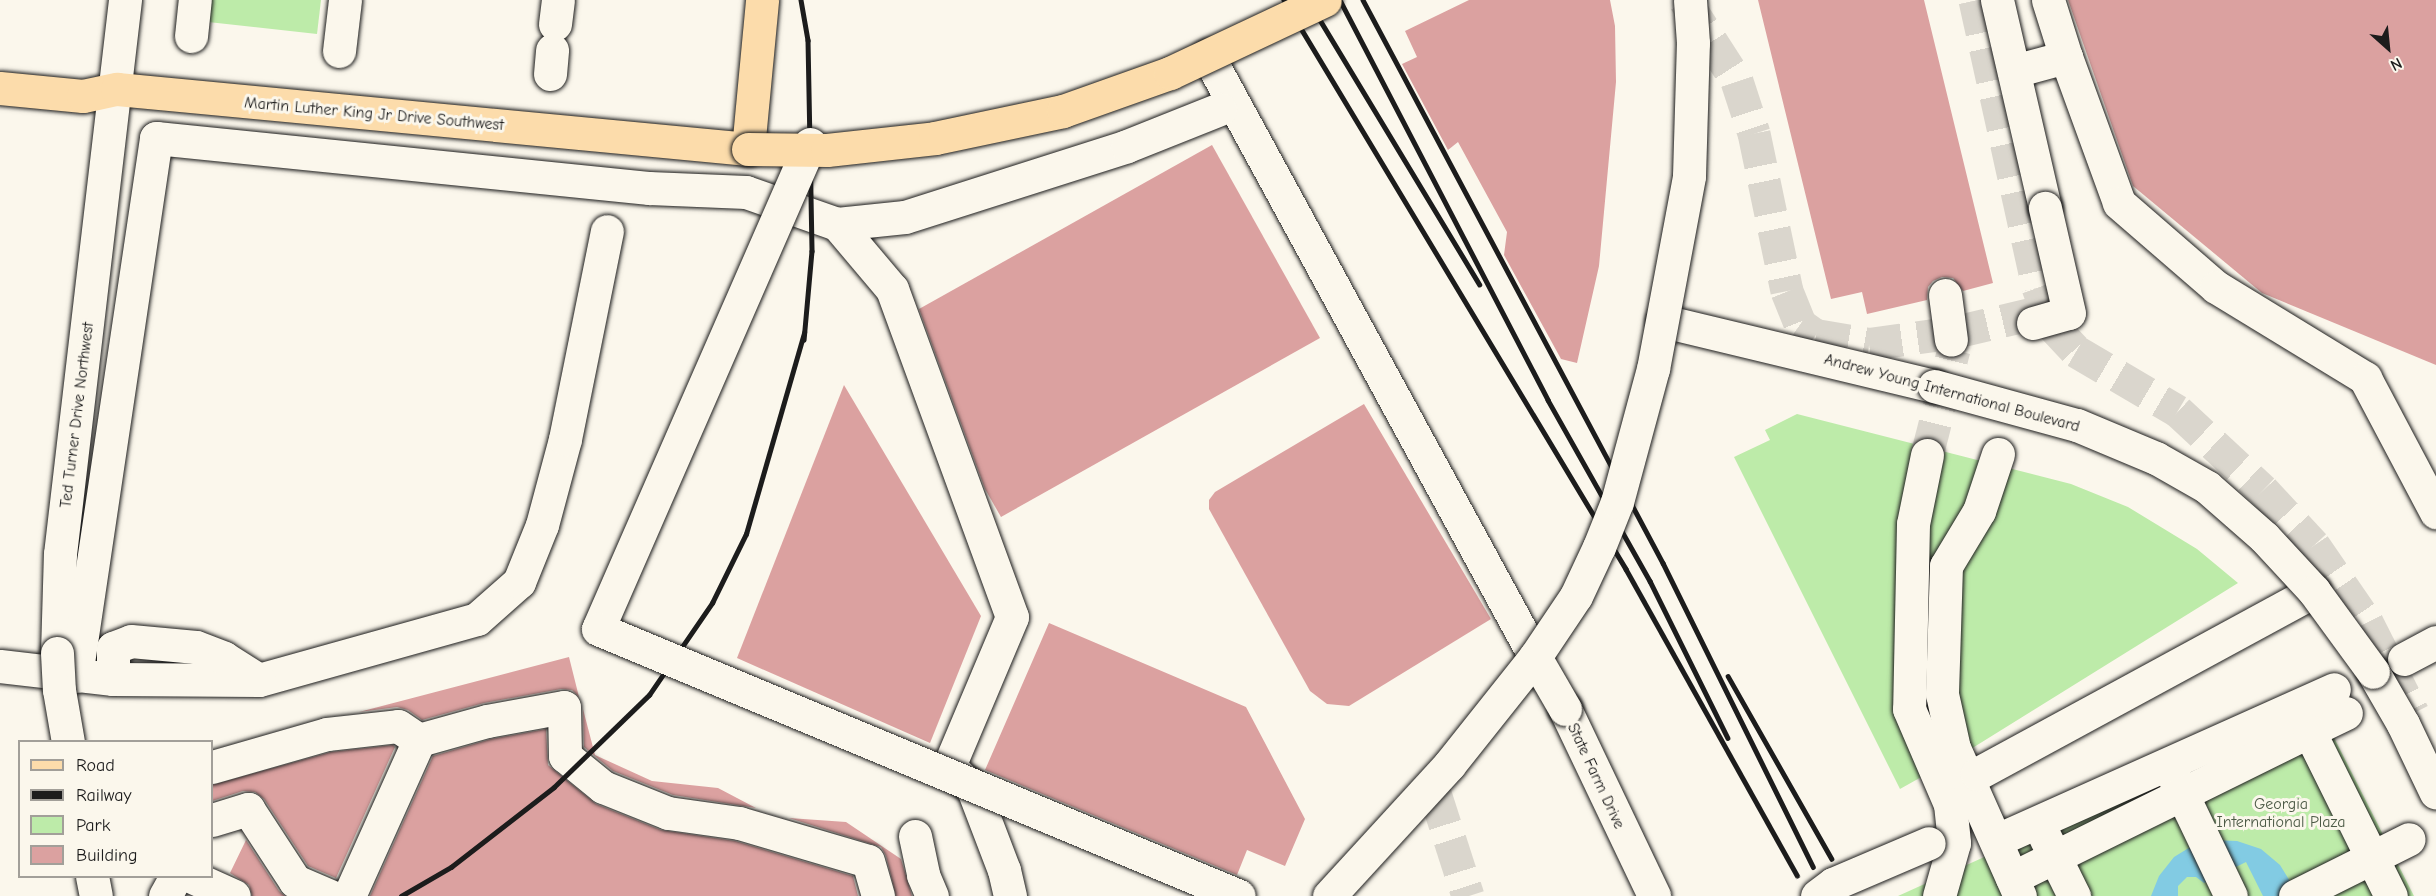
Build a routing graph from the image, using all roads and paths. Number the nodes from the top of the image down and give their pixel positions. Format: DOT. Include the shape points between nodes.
graph roads {
  1 [pos="125,0"];
  2 [pos="195,0"];
  3 [pos="345,0"];
  4 [pos="762,0"];
  5 [pos="1325,0"];
  6 [pos="1690,0"];
  7 [pos="1997,0"];
  8 [pos="2048,0"];
  9 [pos="191,36"];
  10 [pos="339,51"];
  11 [pos="1208,56"];
  12 [pos="2066,57"];
  13 [pos="2014,71"];
  14 [pos="0,88"];
  15 [pos="117,89"];
  16 [pos="1220,109"];
  17 [pos="810,144"];
  18 [pos="748,149"];
  19 [pos="837,224"];
  20 [pos="607,231"];
  21 [pos="1945,295"];
  22 [pos="1663,321"];
  23 [pos="2033,323"];
  24 [pos="1951,340"];
  25 [pos="1998,454"];
  26 [pos="1927,455"];
  27 [pos="2436,512"];
  28 [pos="2314,591"];
  29 [pos="2436,642"];
  30 [pos="1535,657"];
  31 [pos="2404,659"];
  32 [pos="0,666"];
  33 [pos="76,675"];
  34 [pos="2309,732"];
  35 [pos="68,740"];
  36 [pos="419,740"];
  37 [pos="2168,764"];
  38 [pos="213,767"];
  39 [pos="1977,774"];
  40 [pos="2436,793"];
  41 [pos="213,820"];
  42 [pos="2038,822"];
  43 [pos="915,836"];
  44 [pos="2409,839"];
  45 [pos="1997,840"];
  46 [pos="1929,843"];
  47 [pos="2055,857"];
  48 [pos="2372,858"];
  49 [pos="92,878"];
  50 [pos="175,878"];
  51 [pos="194,878"];
  52 [pos="2016,887"];
  53 [pos="96,896"];
  54 [pos="165,896"];
  55 [pos="234,896"];
  56 [pos="330,896"];
  57 [pos="349,896"];
  58 [pos="878,896"];
  59 [pos="932,896"];
  60 [pos="1010,896"];
  61 [pos="1239,896"];
  62 [pos="1329,896"];
  63 [pos="1654,896"];
  64 [pos="1817,896"];
  65 [pos="1939,896"];
  66 [pos="2074,896"];
  67 [pos="2231,896"];
  68 [pos="2295,896"];
  69 [pos="2391,896"];
  1 -- 15 [label="street, Ted Turner Drive Northwest"];
  2 -- 9 [label="street"];
  3 -- 10 [label="street"];
  4 -- 18 [label="main road"];
  5 -- 11 [label="main road, Martin Luther King Jr Drive Southwest, bridge"];
  6 -- 22 [label="street, bridge" via="1693,43 1689,176"];
  7 -- 13 [label="street"];
  8 -- 12 [label="street"];
  11 -- 18 [label="main road, Martin Luther King Jr Drive Southwest, bridge" via="1063,111 1004,125 936,138 827,150"];
  11 -- 30 [label="street, State Farm Drive"];
  12 -- 13 [label="street"];
  12 -- 27 [label="street" via="2119,203 2216,287 2365,378"];
  13 -- 23 [label="street, bridge" via="2069,314"];
  14 -- 15 [label="main road, Martin Luther King Jr Drive Southwest" via="83,96"];
  15 -- 18 [label="main road, Martin Luther King Jr Drive Southwest"];
  15 -- 35 [label="street, Ted Turner Drive Northwest, bridge" via="60,554 57,653"];
  16 -- 19 [label="street" via="1127,146 905,217"];
  17 -- 61 [label="street, bridge" via="598,629"];
  19 -- 33 [label="street" via="746,192 649,188 156,138"];
  19 -- 60 [label="street" via="892,289 1012,617 949,766 973,789"];
  20 -- 33 [label="street" via="565,439 542,525 519,582 477,619 259,680"];
  21 -- 24 [label="street"];
  22 -- 28 [label="street, Andrew Young International Boulevard, bridge" via="2077,425 2156,458 2207,487 2264,537"];
  22 -- 30 [label="street, bridge" via="1612,513 1576,597"];
  25 -- 45 [label="street" via="1979,511 1946,566 1942,694 1954,748"];
  26 -- 65 [label="street" via="1913,524 1909,709 1950,804 1954,843"];
  28 -- 39 [label="street"];
  28 -- 40 [label="street, Andrew Young International Boulevard, bridge" via="2373,672"];
  29 -- 31 [label="street"];
  30 -- 62 [label="street, bridge" via="1449,765"];
  30 -- 63 [label="street, State Farm Drive, bridge" via="1565,709"];
  32 -- 33 [label="street"];
  34 -- 37 [label="street" via="2340,701"];
  34 -- 47 [label="street"];
  34 -- 48 [label="street"];
  36 -- 38 [label="street" via="398,726 327,734"];
  36 -- 57 [label="street"];
  36 -- 58 [label="street" via="487,721 564,707 565,756 603,787 668,813 740,823 868,861"];
  37 -- 42 [label="street"];
  37 -- 67 [label="street"];
  41 -- 56 [label="street" via="248,808 295,881"];
  42 -- 45 [label="street"];
  42 -- 47 [label="street"];
  43 -- 59 [label="street"];
  44 -- 48 [label="street"];
  45 -- 52 [label="street"];
  46 -- 64 [label="street, bridge" via="1833,884"];
  47 -- 52 [label="street"];
  47 -- 66 [label="street"];
  48 -- 68 [label="street"];
  48 -- 69 [label="street"];
  49 -- 53 [label="street"];
  50 -- 54 [label="street"];
  51 -- 55 [label="street"];
}
